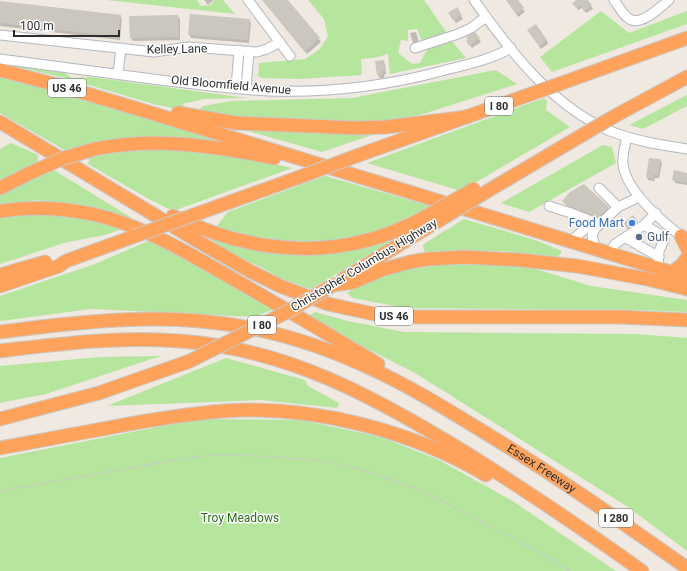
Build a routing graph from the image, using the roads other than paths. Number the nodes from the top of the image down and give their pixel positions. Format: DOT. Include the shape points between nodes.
graph roads {
  1 [pos="248,0"];
  2 [pos="474,0"];
  3 [pos="614,0"];
  4 [pos="669,0"];
  5 [pos="486,17"];
  6 [pos="0,35"];
  7 [pos="687,38"];
  8 [pos="280,42"];
  9 [pos="121,48"];
  10 [pos="415,48"];
  11 [pos="511,48"];
  12 [pos="244,51"];
  13 [pos="290,56"];
  14 [pos="0,59"];
  15 [pos="0,70"];
  16 [pos="118,74"];
  17 [pos="687,77"];
  18 [pos="241,89"];
  19 [pos="148,112"];
  20 [pos="466,117"];
  21 [pos="0,124"];
  22 [pos="627,137"];
  23 [pos="687,150"];
  24 [pos="302,159"];
  25 [pos="0,188"];
  26 [pos="599,188"];
  27 [pos="480,190"];
  28 [pos="639,197"];
  29 [pos="129,200"];
  30 [pos="549,206"];
  31 [pos="618,206"];
  32 [pos="0,211"];
  33 [pos="656,213"];
  34 [pos="596,223"];
  35 [pos="644,224"];
  36 [pos="626,238"];
  37 [pos="684,239"];
  38 [pos="571,241"];
  39 [pos="595,248"];
  40 [pos="687,248"];
  41 [pos="609,253"];
  42 [pos="687,258"];
  43 [pos="66,261"];
  44 [pos="659,262"];
  45 [pos="672,272"];
  46 [pos="0,276"];
  47 [pos="687,277"];
  48 [pos="333,285"];
  49 [pos="0,286"];
  50 [pos="687,289"];
  51 [pos="687,320"];
  52 [pos="0,332"];
  53 [pos="0,351"];
  54 [pos="390,378"];
  55 [pos="0,419"];
  56 [pos="0,448"];
  57 [pos="560,514"];
  58 [pos="687,568"];
  59 [pos="642,571"];
  1 -- 8 [label="street"];
  2 -- 5 [label="street"];
  3 -- 4 [label="street" via="627,17 635,21 644,19"];
  5 -- 10 [label="street" via="458,34"];
  5 -- 11 [label="street"];
  6 -- 9 [label="street, Kelley Lane"];
  7 -- 20 [label="highway, I 80, bridge"];
  8 -- 12 [label="street, Kelley Lane" via="263,51"];
  8 -- 13 [label="street"];
  9 -- 12 [label="street, Kelley Lane" via="154,52 188,47"];
  9 -- 16 [label="street"];
  11 -- 18 [label="street, Old Bloomfield Avenue" via="478,61 395,82 326,90"];
  11 -- 22 [label="street" via="533,74 574,112"];
  12 -- 18 [label="street"];
  14 -- 16 [label="street, Old Bloomfield Avenue"];
  15 -- 19 [label="highway, US 46"];
  16 -- 18 [label="street, Old Bloomfield Avenue"];
  17 -- 27 [label="highway, bridge" via="552,153 536,154"];
  19 -- 20 [label="highway" via="158,109 236,123 337,128 386,127"];
  19 -- 24 [label="highway, US 46"];
  20 -- 43 [label="highway, I 80, bridge"];
  21 -- 29 [label="highway, US 46"];
  22 -- 23 [label="street"];
  22 -- 28 [label="street" via="623,166 630,184"];
  24 -- 25 [label="highway, bridge" via="289,161 233,150 168,143 129,144 64,158"];
  24 -- 38 [label="highway, US 46"];
  26 -- 31 [label="street"];
  27 -- 29 [label="highway, bridge" via="394,232 364,242 332,248 292,249 251,243 190,224 140,199"];
  27 -- 48 [label="highway, Christopher Columbus Highway / I 80, bridge" via="438,221"];
  28 -- 31 [label="street"];
  28 -- 33 [label="street"];
  29 -- 51 [label="highway, US 46" via="280,286 328,304 354,310 417,317 619,317"];
  30 -- 34 [label="street"];
  31 -- 34 [label="street"];
  32 -- 54 [label="highway" via="58,210 90,214 123,223 183,250 325,332 386,368"];
  33 -- 35 [label="street"];
  33 -- 37 [label="street"];
  34 -- 38 [label="street"];
  34 -- 39 [label="street" via="592,235"];
  35 -- 36 [label="street"];
  35 -- 44 [label="street" via="663,236"];
  36 -- 41 [label="street" via="615,244"];
  36 -- 44 [label="street"];
  37 -- 40 [label="highway"];
  38 -- 39 [label="highway, US 46"];
  39 -- 41 [label="highway, US 46"];
  41 -- 44 [label="highway, US 46"];
  42 -- 45 [label="highway"];
  43 -- 46 [label="highway" via="56,258"];
  43 -- 49 [label="highway, I 80" via="59,266"];
  44 -- 45 [label="highway, US 46"];
  45 -- 47 [label="highway, US 46"];
  48 -- 50 [label="highway" via="354,282 381,270 410,262 465,257 577,266"];
  48 -- 55 [label="highway, Christopher Columbus Highway / I 80, bridge" via="287,312 190,361 99,393"];
  52 -- 54 [label="highway, Essex Freeway" via="134,319 202,321 247,328 296,340 351,360"];
  53 -- 57 [label="highway" via="101,341 158,339 227,347 277,360 376,400 495,471"];
  54 -- 58 [label="highway, Essex Freeway / I 280" via="435,402 514,451"];
  56 -- 57 [label="highway" via="195,414 252,410 314,415 375,428 421,444"];
  57 -- 59 [label="highway, I 280"];
}
